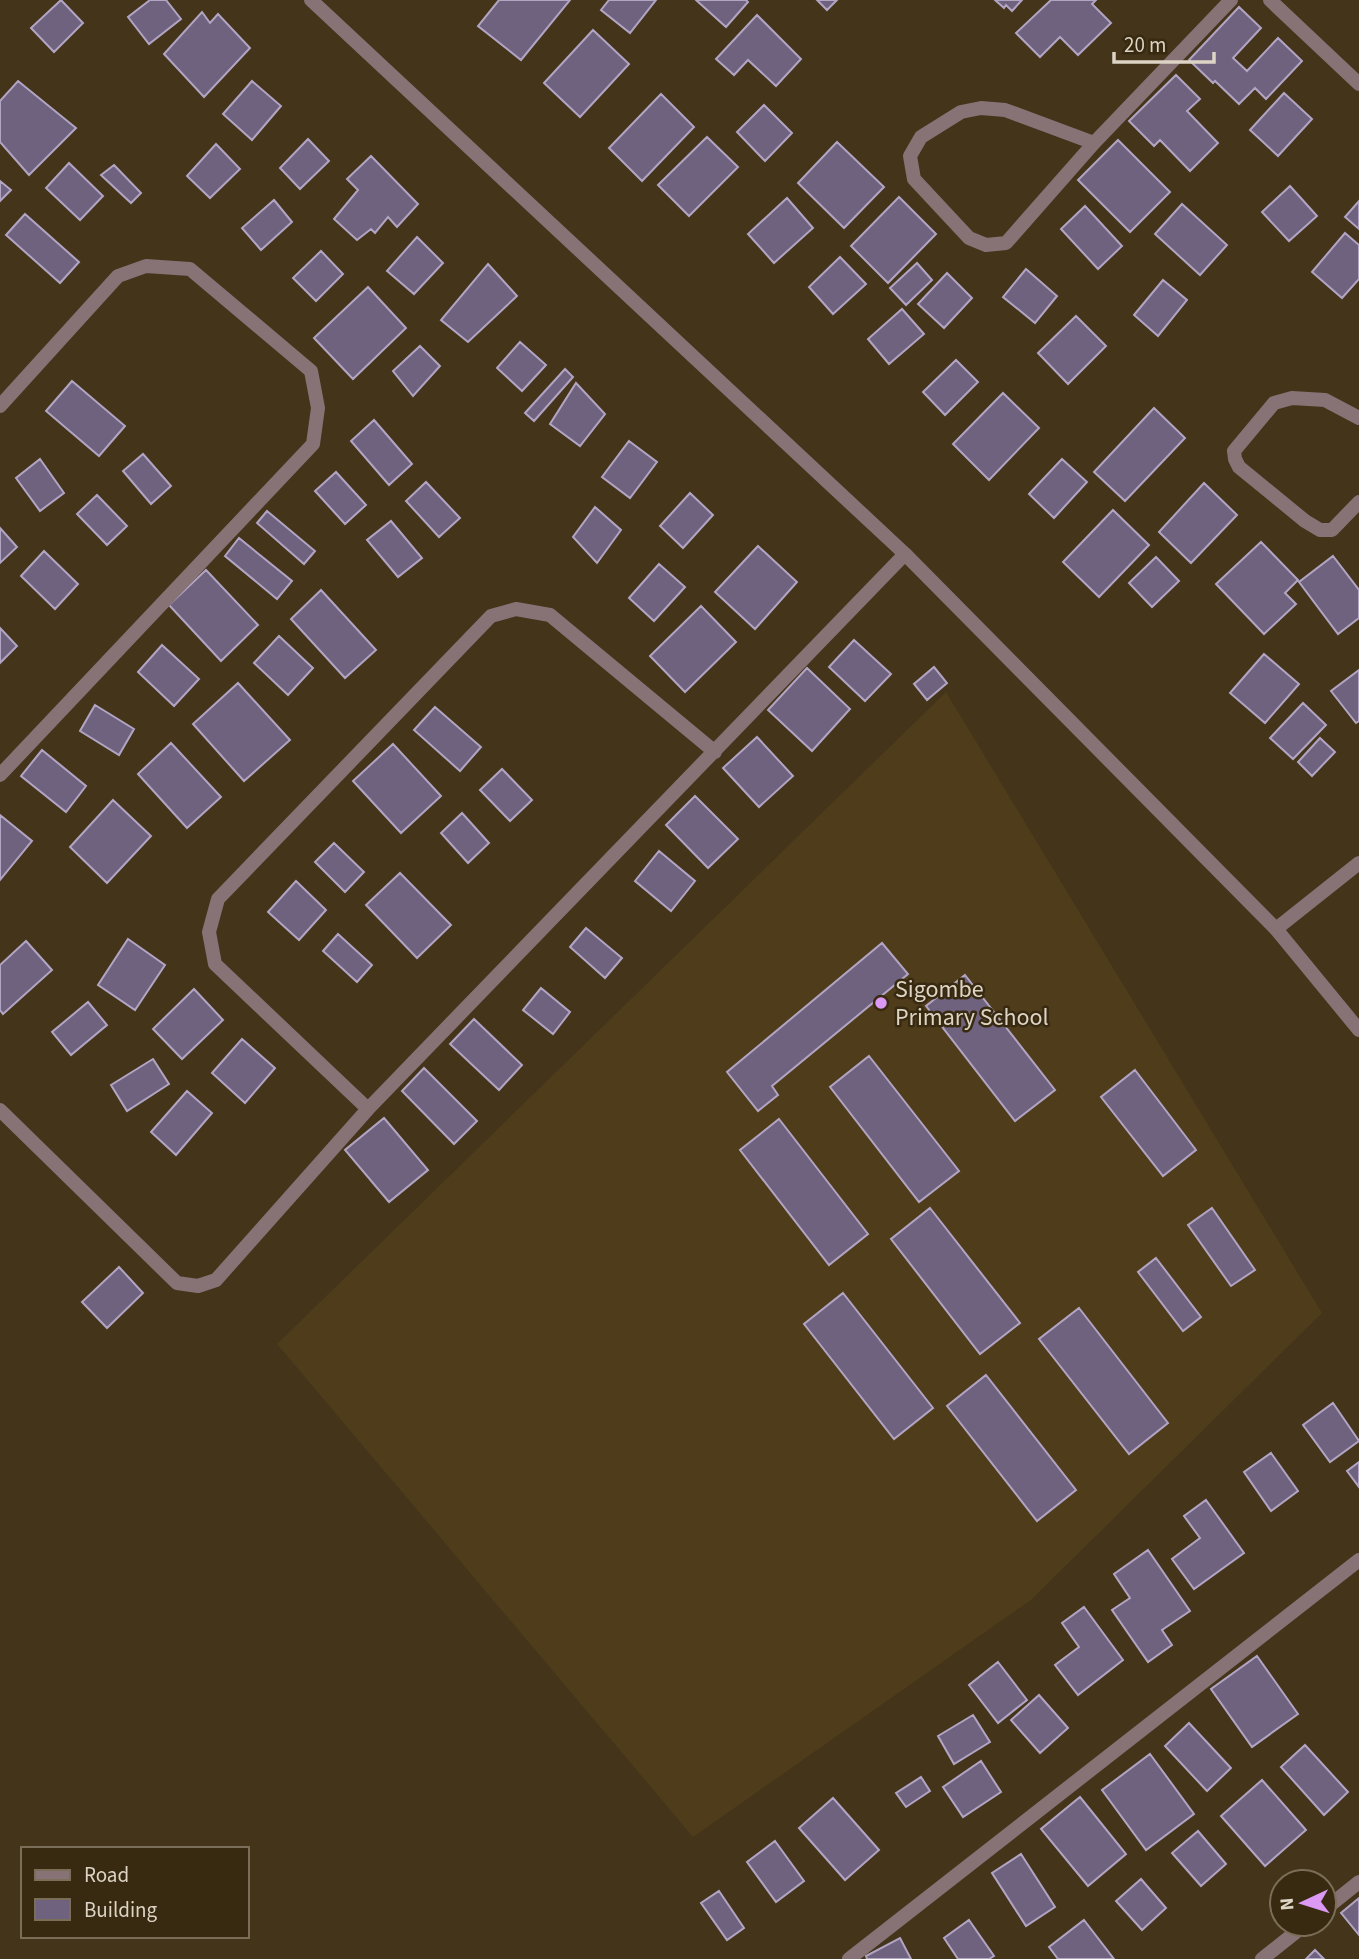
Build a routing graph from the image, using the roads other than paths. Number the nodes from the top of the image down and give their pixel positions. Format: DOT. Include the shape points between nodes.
graph roads {
  1 [pos="311,0"];
  2 [pos="1231,0"];
  3 [pos="1270,0"];
  4 [pos="1359,84"];
  5 [pos="1094,142"];
  6 [pos="0,406"];
  7 [pos="1359,418"];
  8 [pos="1359,502"];
  9 [pos="905,555"];
  10 [pos="715,752"];
  11 [pos="0,774"];
  12 [pos="1359,863"];
  13 [pos="1276,929"];
  14 [pos="1359,1030"];
  15 [pos="0,1110"];
  16 [pos="368,1110"];
  17 [pos="1359,1560"];
  18 [pos="1359,1882"];
  19 [pos="1338,1899"];
  20 [pos="1288,1938"];
  21 [pos="849,1959"];
  22 [pos="1262,1959"];
  1 -- 9 [label="street"];
  2 -- 5 [label="street"];
  3 -- 4 [label="street"];
  5 -- 5 [label="street" via="1006,243 986,245 969,237 914,179 910,156 921,137 961,112 981,108 1005,110"];
  6 -- 11 [label="street" via="118,276 146,266 190,270 311,371 318,408 313,444"];
  7 -- 8 [label="street" via="1325,400 1292,398 1273,403 1234,451 1239,467 1320,530 1332,530"];
  9 -- 10 [label="street"];
  9 -- 13 [label="street"];
  10 -- 16 [label="street"];
  10 -- 16 [label="street" via="550,615 516,609 491,616 218,899 209,932 215,964"];
  12 -- 13 [label="street"];
  13 -- 14 [label="street"];
  15 -- 16 [label="street" via="177,1283 198,1286 216,1279"];
  17 -- 21 [label="street"];
  18 -- 19 [label="street"];
  20 -- 22 [label="street"];
}
